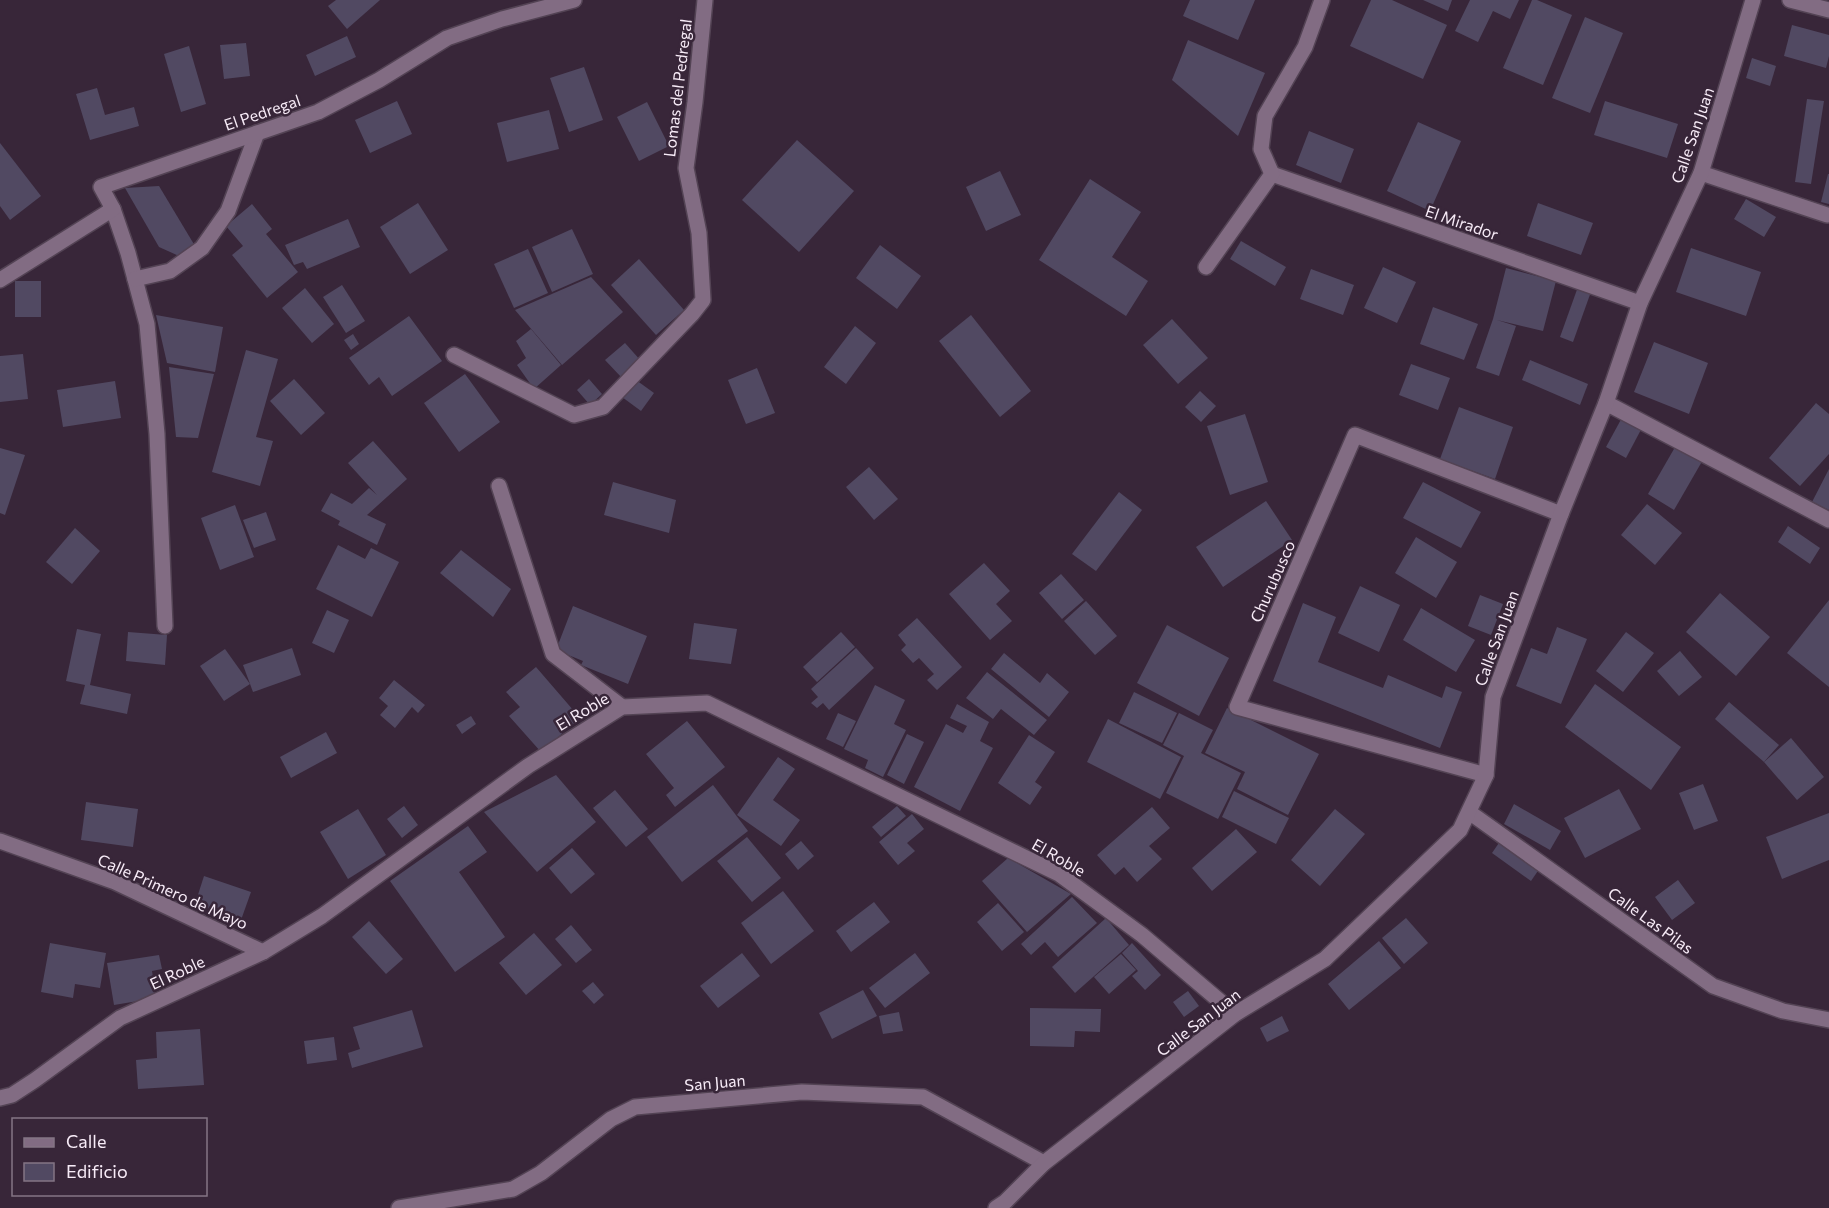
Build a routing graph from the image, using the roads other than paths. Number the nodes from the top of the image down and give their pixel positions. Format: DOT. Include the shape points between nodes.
graph roads {
  1 [pos="574,0"];
  2 [pos="705,0"];
  3 [pos="1322,0"];
  4 [pos="1753,0"];
  5 [pos="1790,0"];
  6 [pos="1829,10"];
  7 [pos="257,133"];
  8 [pos="1701,173"];
  9 [pos="1272,174"];
  10 [pos="113,208"];
  11 [pos="1827,215"];
  12 [pos="1206,267"];
  13 [pos="135,279"];
  14 [pos="0,280"];
  15 [pos="1640,303"];
  16 [pos="454,355"];
  17 [pos="1606,403"];
  18 [pos="499,486"];
  19 [pos="1561,514"];
  20 [pos="1829,520"];
  21 [pos="165,626"];
  22 [pos="622,707"];
  23 [pos="1486,775"];
  24 [pos="1469,812"];
  25 [pos="0,841"];
  26 [pos="263,952"];
  27 [pos="1235,1014"];
  28 [pos="1829,1020"];
  29 [pos="0,1098"];
  30 [pos="1044,1163"];
  31 [pos="436,1205"];
  32 [pos="1004,1206"];
  33 [pos="399,1208"];
  1 -- 7 [label="street, El Pedregal" via="502,18 447,38 318,112"];
  2 -- 16 [label="street, Lomas del Pedregal" via="686,168 699,233 703,300 603,407 574,415"];
  3 -- 9 [label="street" via="1305,47 1265,116 1261,149"];
  4 -- 8 [label="street, Calle San Juan"];
  5 -- 6 [label="street"];
  7 -- 10 [label="street, El Pedregal" via="101,187"];
  7 -- 13 [label="street" via="228,211 202,248 170,271"];
  8 -- 11 [label="street"];
  8 -- 15 [label="street, Calle San Juan"];
  9 -- 12 [label="street"];
  9 -- 15 [label="street, El Mirador"];
  10 -- 13 [label="street"];
  10 -- 14 [label="street"];
  13 -- 21 [label="street" via="147,324 157,434"];
  15 -- 17 [label="street, Calle San Juan"];
  17 -- 19 [label="street, Calle San Juan"];
  17 -- 20 [label="street"];
  18 -- 22 [label="street" via="553,654"];
  19 -- 23 [label="street, Calle San Juan" via="1493,697"];
  19 -- 23 [label="street, Churubusco" via="1355,435 1237,707"];
  22 -- 26 [label="street, El Roble" via="528,766 322,916"];
  22 -- 27 [label="street, El Roble" via="707,703 1059,874 1142,935"];
  23 -- 24 [label="street, Calle San Juan"];
  24 -- 27 [label="street, Calle San Juan" via="1460,830 1325,959"];
  24 -- 28 [label="street, Calle Las Pilas" via="1713,986 1783,1011"];
  25 -- 26 [label="street, Calle Primero de Mayo" via="115,882"];
  26 -- 29 [label="street, El Roble" via="120,1018 35,1080"];
  27 -- 30 [label="street, Calle San Juan"];
  30 -- 31 [label="street, San Juan" via="922,1097 802,1092 635,1107 610,1119 541,1173 513,1189"];
  30 -- 32 [label="street, Calle San Juan"];
  31 -- 33 [label="street, San Juan"];
}
